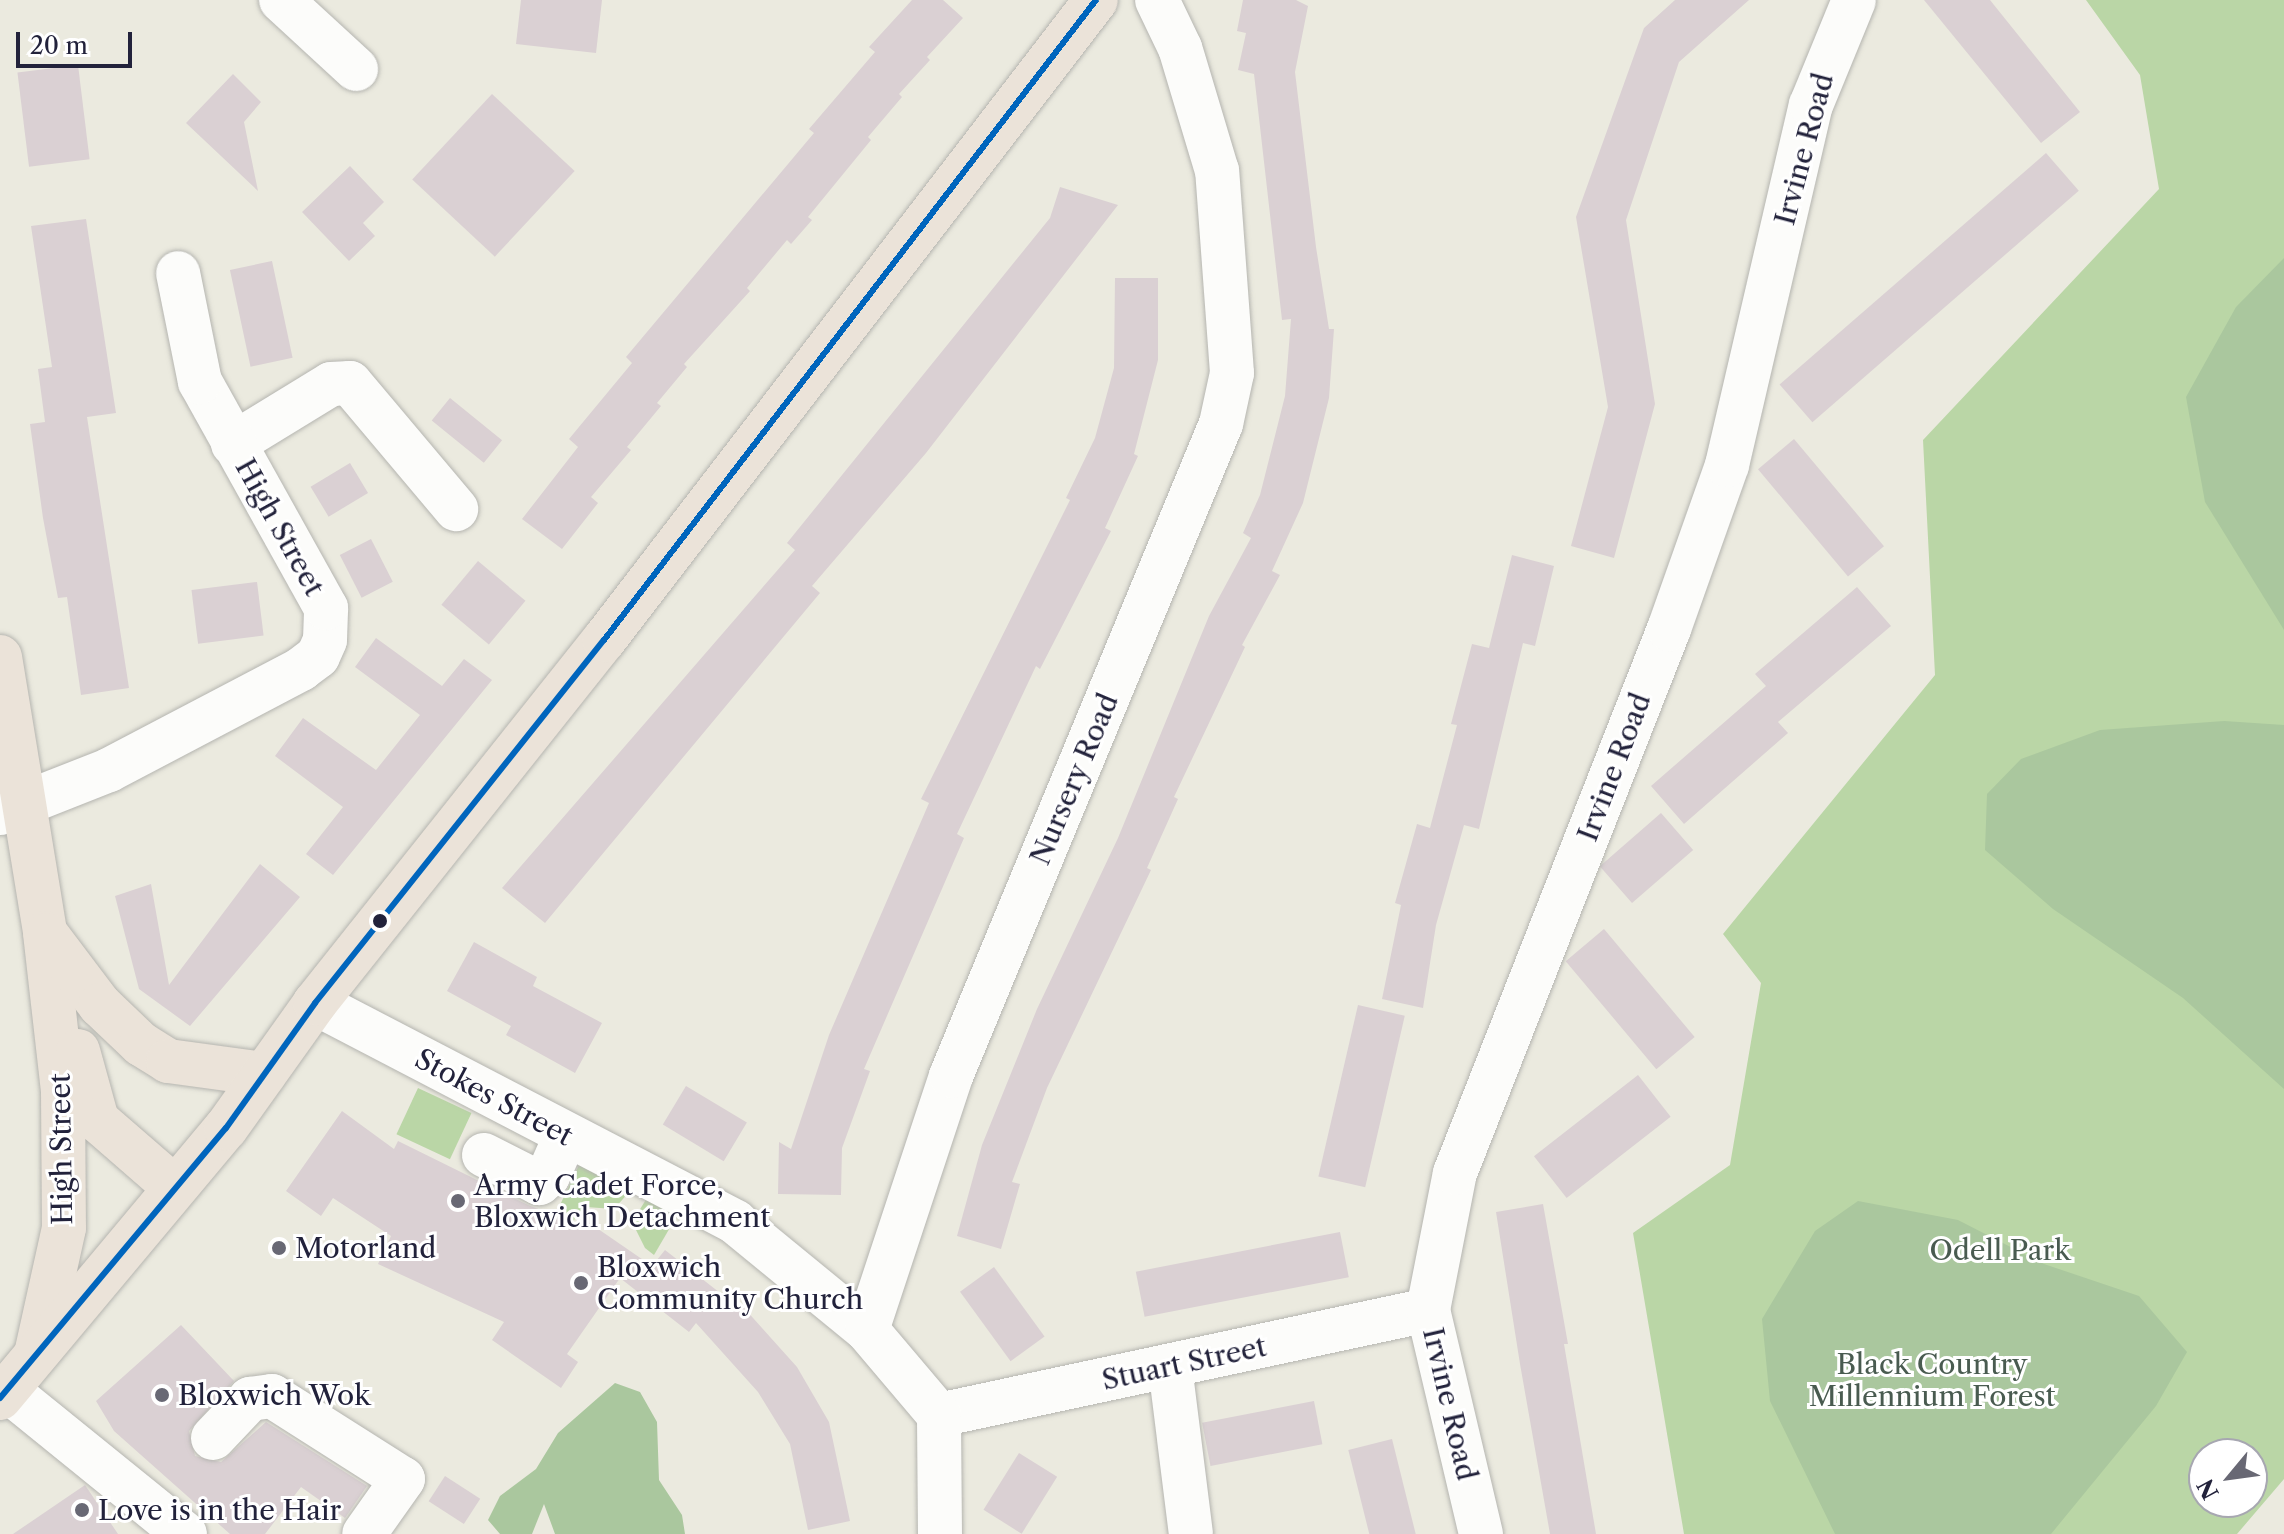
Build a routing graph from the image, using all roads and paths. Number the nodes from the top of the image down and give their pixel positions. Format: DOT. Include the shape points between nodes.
graph roads {
  1 [pos="281,0"];
  2 [pos="1096,0"];
  3 [pos="1157,0"];
  4 [pos="1854,0"];
  5 [pos="356,69"];
  6 [pos="178,273"];
  7 [pos="233,444"];
  8 [pos="456,509"];
  9 [pos="0,657"];
  10 [pos="13,807"];
  11 [pos="45,933"];
  12 [pos="315,1003"];
  13 [pos="264,1074"];
  14 [pos="566,1135"];
  15 [pos="484,1155"];
  16 [pos="174,1187"];
  17 [pos="1428,1310"];
  18 [pos="867,1330"];
  19 [pos="36,1354"];
  20 [pos="1170,1366"];
  21 [pos="3,1394"];
  22 [pos="939,1415"];
  23 [pos="213,1438"];
  24 [pos="185,1534"];
  25 [pos="364,1534"];
  26 [pos="940,1534"];
  27 [pos="1191,1534"];
  28 [pos="1481,1534"];
  1 -- 5 [label="street"];
  2 -- 12 [label="main road" via="604,640"];
  3 -- 18 [label="street, Nursery Road" via="1180,48 1217,171 1232,373 1221,424 951,1076"];
  4 -- 17 [label="street, Irvine Road" via="1811,105 1727,465 1669,629 1455,1173"];
  6 -- 7 [label="street, High Street" via="191,357"];
  7 -- 8 [label="street" via="331,384 350,383"];
  7 -- 10 [label="street, High Street" via="326,608 329,625 318,656 109,770"];
  9 -- 10 [label="main road, High Street"];
  10 -- 11 [label="main road, High Street"];
  11 -- 13 [label="main road, High Street" via="100,1005 154,1052 168,1061"];
  11 -- 16 [label="main road, High Street" via="97,1120"];
  11 -- 19 [label="main road, High Street" via="63,1091 64,1228"];
  12 -- 13 [label="main road"];
  12 -- 14 [label="street, Stokes Street"];
  13 -- 16 [label="main road"];
  14 -- 15 [label="street" via="548,1176 539,1183"];
  14 -- 18 [label="street, Stokes Street" via="735,1222"];
  16 -- 19 [label="main road"];
  17 -- 20 [label="street, Stuart Street"];
  17 -- 28 [label="street, Irvine Road"];
  18 -- 22 [label="street"];
  19 -- 21 [label="main road, High Street"];
  20 -- 22 [label="street, Stuart Street"];
  20 -- 27 [label="street"];
  21 -- 24 [label="street"];
  22 -- 26 [label="street"];
  23 -- 25 [label="street" via="250,1399 272,1396 403,1479"];
}
